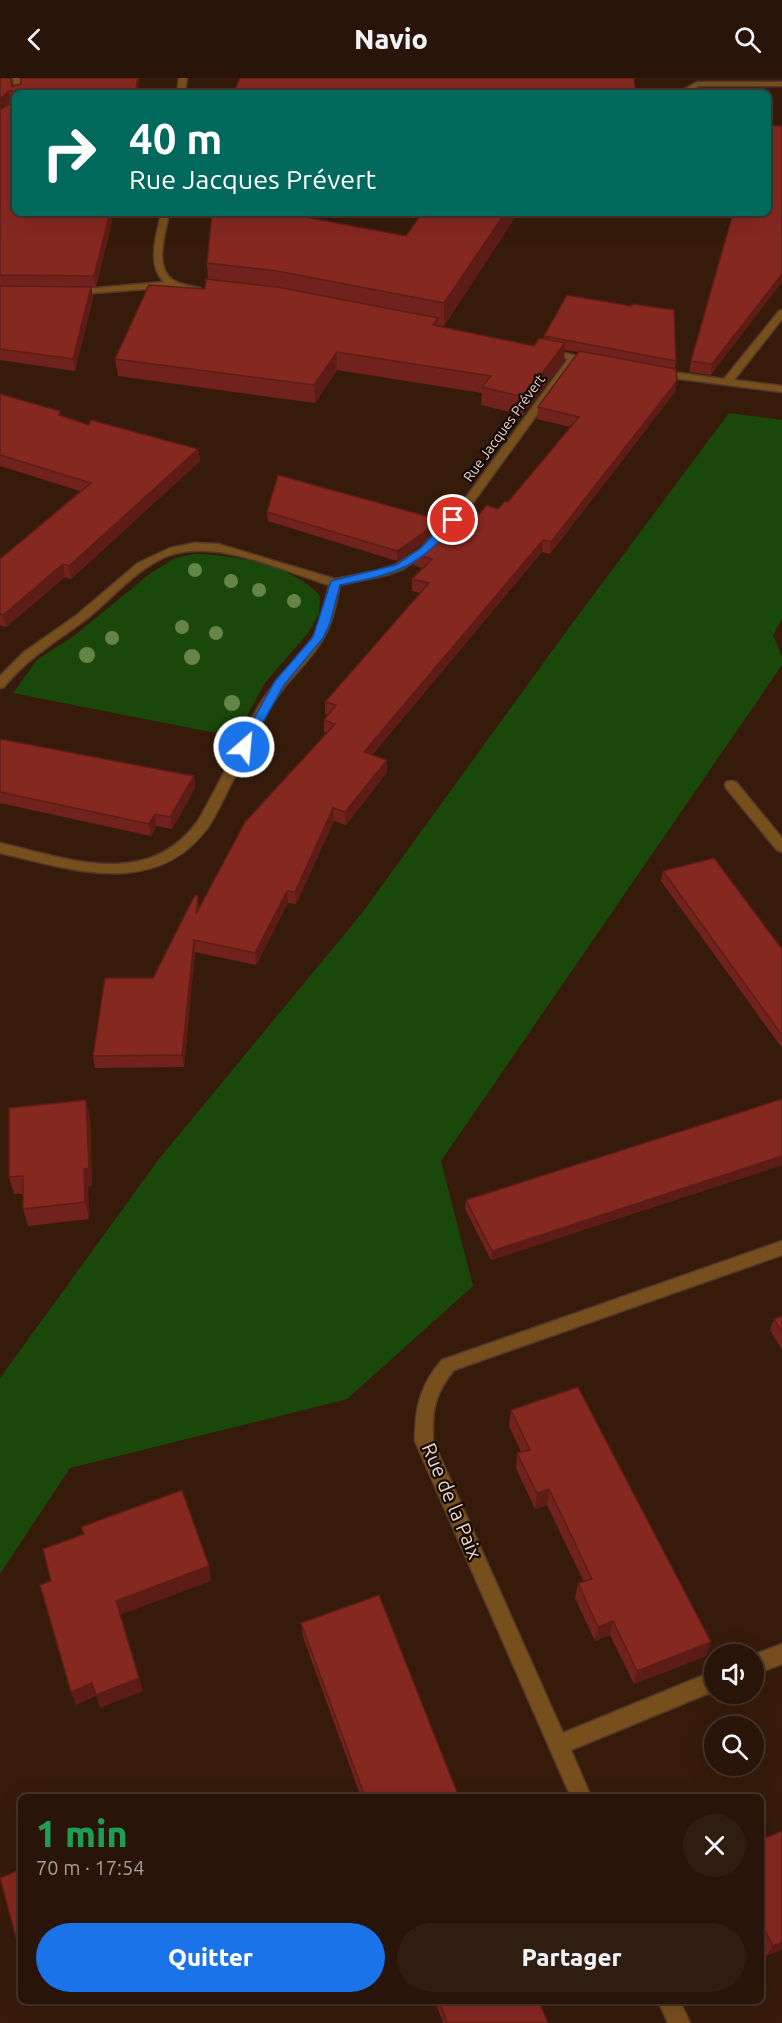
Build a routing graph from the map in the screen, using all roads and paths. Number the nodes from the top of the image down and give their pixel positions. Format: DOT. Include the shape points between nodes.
graph roads {
  1 [pos="782,84"];
  2 [pos="687,90"];
  3 [pos="165,216"];
  4 [pos="172,284"];
  5 [pos="209,291"];
  6 [pos="65,293"];
  7 [pos="782,313"];
  8 [pos="539,350"];
  9 [pos="574,357"];
  10 [pos="604,363"];
  11 [pos="645,371"];
  12 [pos="726,383"];
  13 [pos="782,389"];
  14 [pos="335,583"];
  15 [pos="0,684"];
  16 [pos="731,785"];
  17 [pos="782,847"];
  18 [pos="0,848"];
  19 [pos="782,1248"];
  20 [pos="782,1654"];
  21 [pos="764,1661"];
  22 [pos="704,1685"];
  23 [pos="558,1745"];
  24 [pos="580,1794"];
  25 [pos="670,2004"];
  26 [pos="679,2023"];
  1 -- 2 [label="street" via="698,84"];
  3 -- 4 [label="street" via="158,268"];
  4 -- 5 [label="street"];
  4 -- 6 [label="street"];
  7 -- 12 [label="street"];
  8 -- 9 [label="street"];
  9 -- 10 [label="street"];
  9 -- 14 [label="street, Rue Jacques Prévert" via="484,483 425,550 391,570"];
  11 -- 12 [label="street"];
  12 -- 13 [label="street"];
  14 -- 15 [label="street" via="218,547 180,547 145,563 84,615 20,658"];
  14 -- 18 [label="street" via="318,638 279,684 204,823 180,851 139,869 118,870 96,869"];
  16 -- 17 [label="street"];
  19 -- 23 [label="street, Rue de la Paix" via="448,1365 431,1385 423,1416 424,1441"];
  20 -- 21 [label="street"];
  22 -- 23 [label="street"];
  23 -- 24 [label="street, Rue de la Paix"];
  25 -- 26 [label="street"];
}
